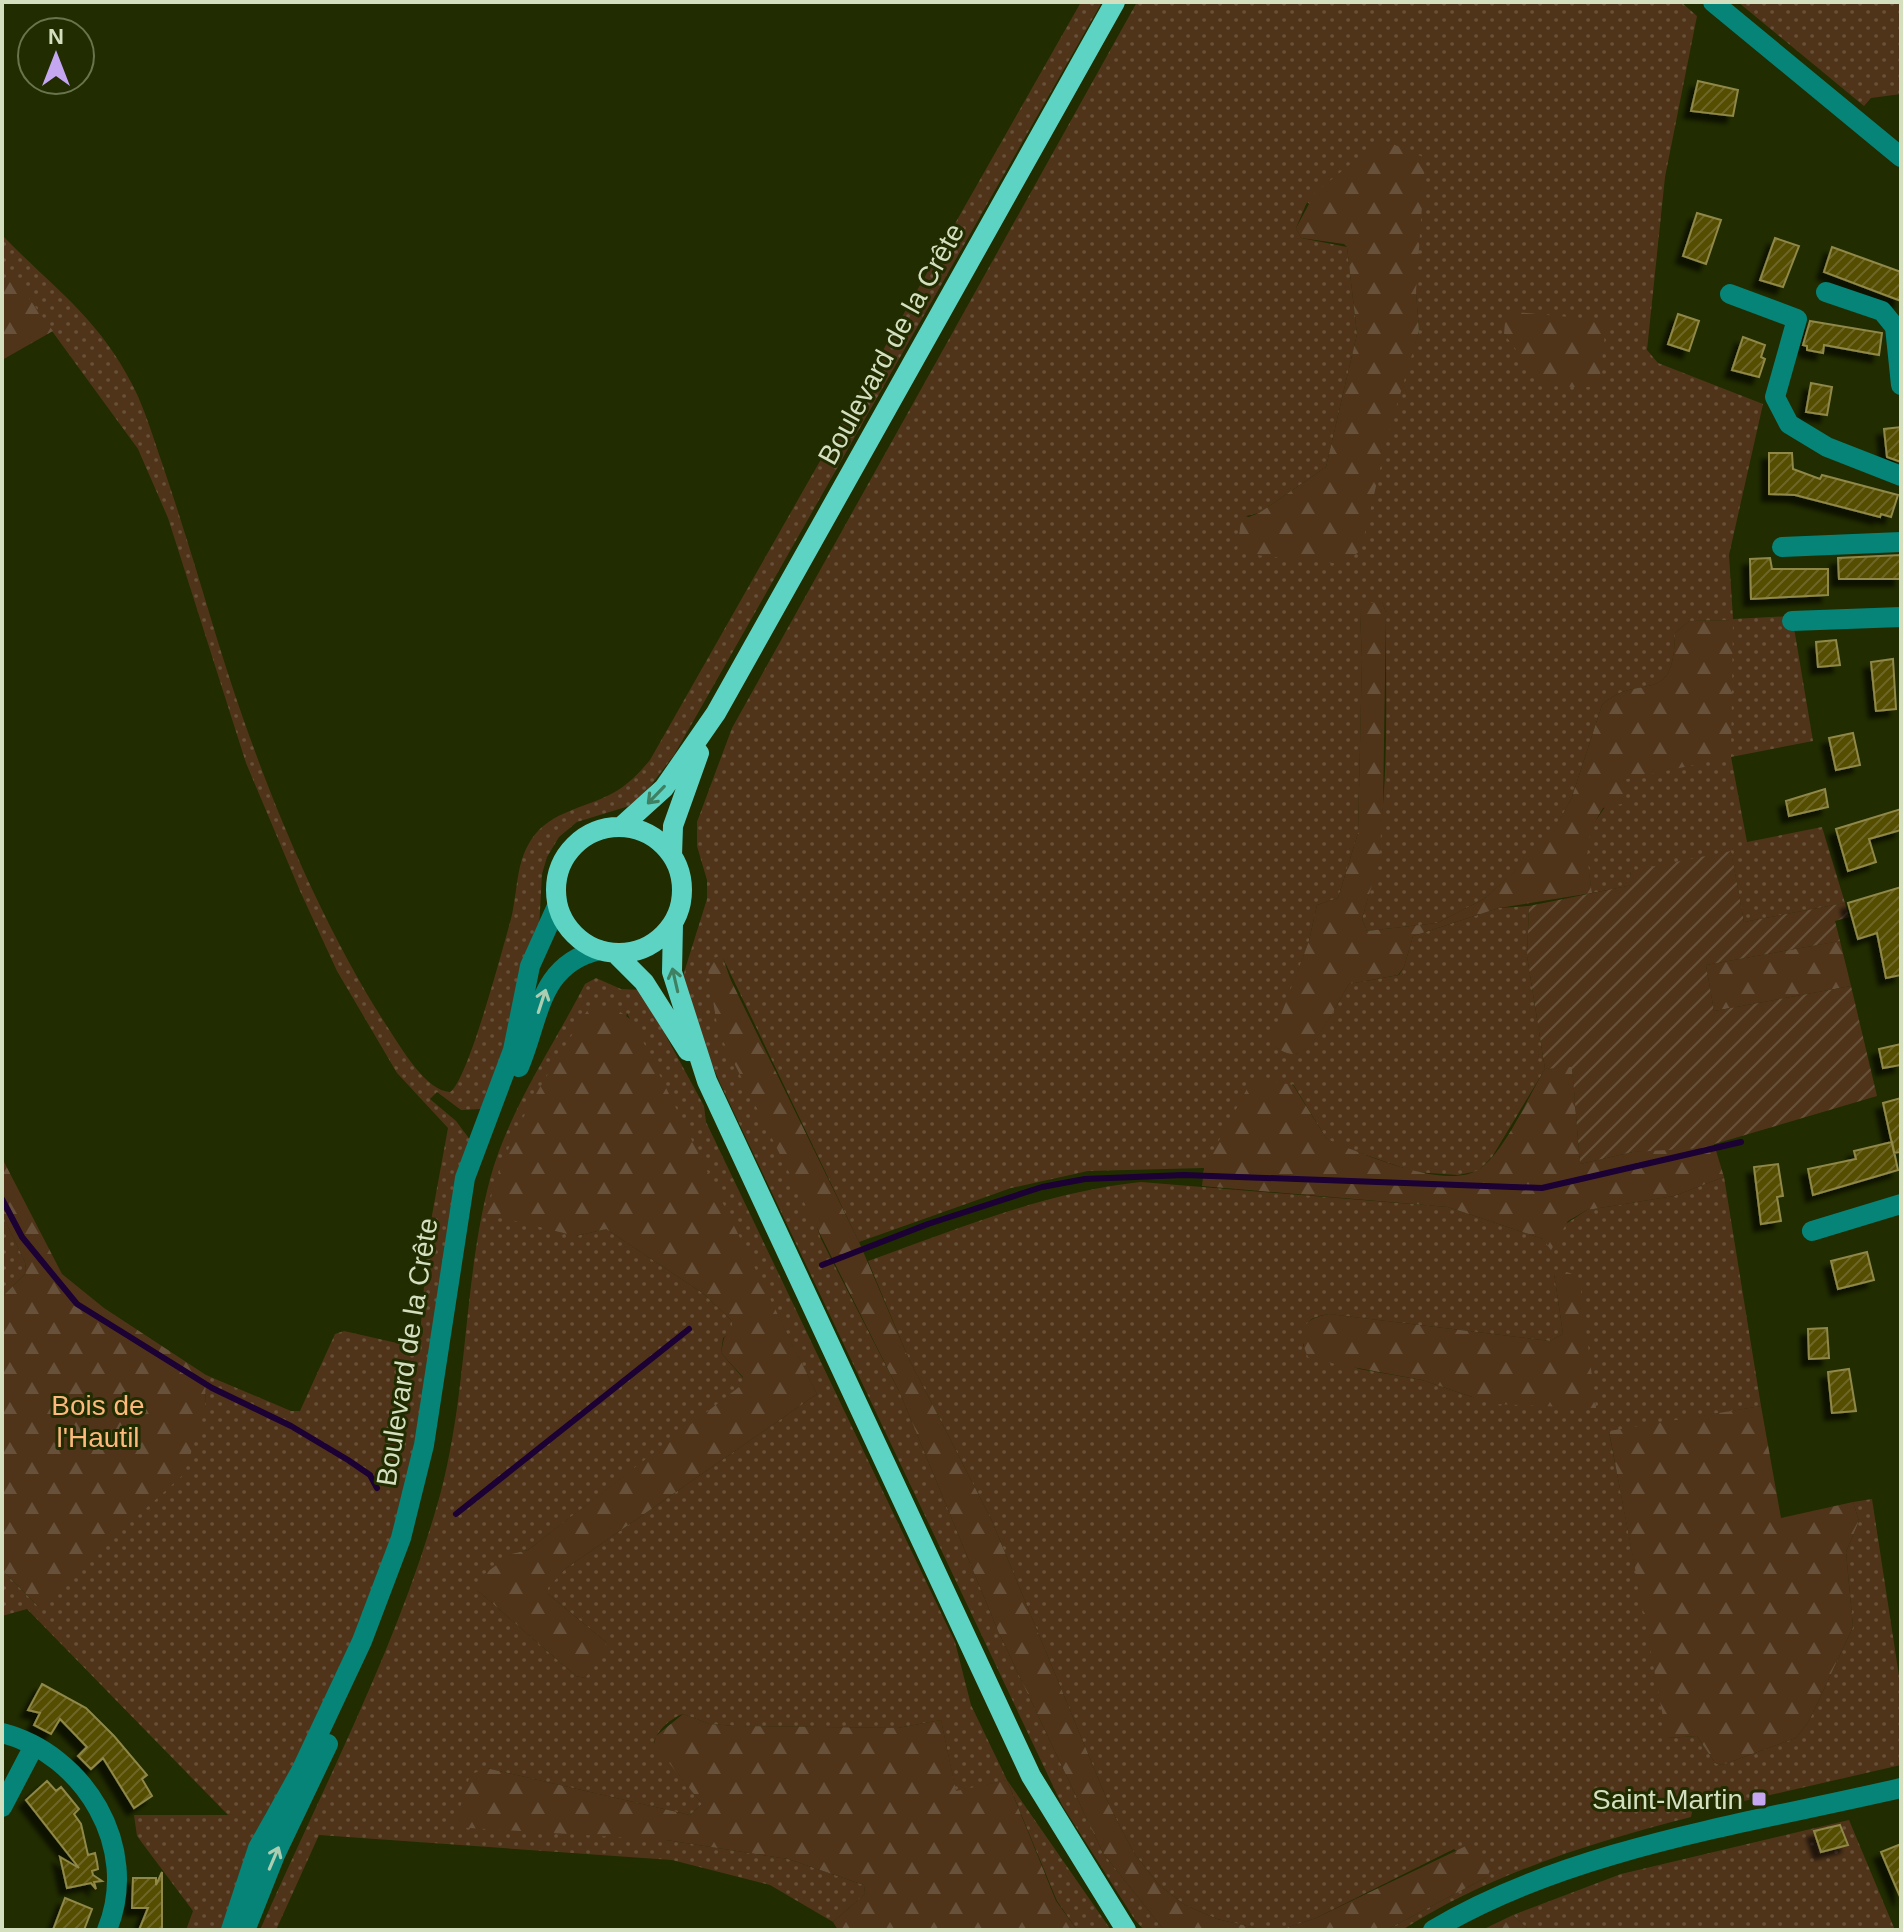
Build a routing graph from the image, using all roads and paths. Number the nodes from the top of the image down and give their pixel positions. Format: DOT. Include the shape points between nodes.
graph roads {
  1 [pos="1115,2"];
  2 [pos="1713,2"];
  3 [pos="1901,157"];
  4 [pos="1826,292"];
  5 [pos="1730,294"];
  6 [pos="1901,385"];
  7 [pos="1901,476"];
  8 [pos="1901,542"];
  9 [pos="1782,547"];
  10 [pos="1901,617"];
  11 [pos="1792,621"];
  12 [pos="716,713"];
  13 [pos="622,826"];
  14 [pos="672,856"];
  15 [pos="557,906"];
  16 [pos="673,923"];
  17 [pos="607,952"];
  18 [pos="707,1081"];
  19 [pos="1901,1204"];
  20 [pos="1812,1231"];
  21 [pos="2,1733"];
  22 [pos="34,1746"];
  23 [pos="1901,1788"];
  24 [pos="2,1807"];
  25 [pos="1125,1926"];
  26 [pos="107,1930"];
  27 [pos="231,1930"];
  28 [pos="245,1930"];
  29 [pos="1433,1930"];
  1 -- 12 [label="main road, Boulevard de la Crête"];
  2 -- 3 [label="street"];
  4 -- 6 [label="street" via="1882,311 1895,327"];
  5 -- 7 [label="street" via="1797,319 1775,397 1789,424 1827,447"];
  8 -- 9 [label="street"];
  10 -- 11 [label="street"];
  12 -- 13 [label="main road, Boulevard de la Crête, one-way" via="664,788"];
  12 -- 14 [label="main road, Boulevard de la Crête" via="678,807"];
  13 -- 14 [label="main road" via="646,832"];
  13 -- 15 [label="main road" via="601,829 573,845 557,873"];
  14 -- 16 [label="main road" via="682,896"];
  15 -- 17 [label="main road" via="568,928"];
  15 -- 27 [label="street, Boulevard de la Crête" via="530,966 513,1050 465,1178 424,1445 401,1538 356,1654 258,1848"];
  16 -- 17 [label="main road" via="642,949"];
  18 -- 16 [label="main road, one-way" via="672,972"];
  17 -- 18 [label="main road" via="644,982"];
  28 -- 17 [label="street, Boulevard de la Crête, one-way" via="382,1624 417,1524 440,1429 467,1222 489,1137 549,983 568,962"];
  18 -- 25 [label="main road" via="1031,1776"];
  19 -- 20 [label="street"];
  21 -- 22 [label="street"];
  22 -- 24 [label="street"];
  22 -- 26 [label="street" via="77,1776 108,1826 115,1871"];
  23 -- 29 [label="street" via="1629,1852 1509,1891"];
}
